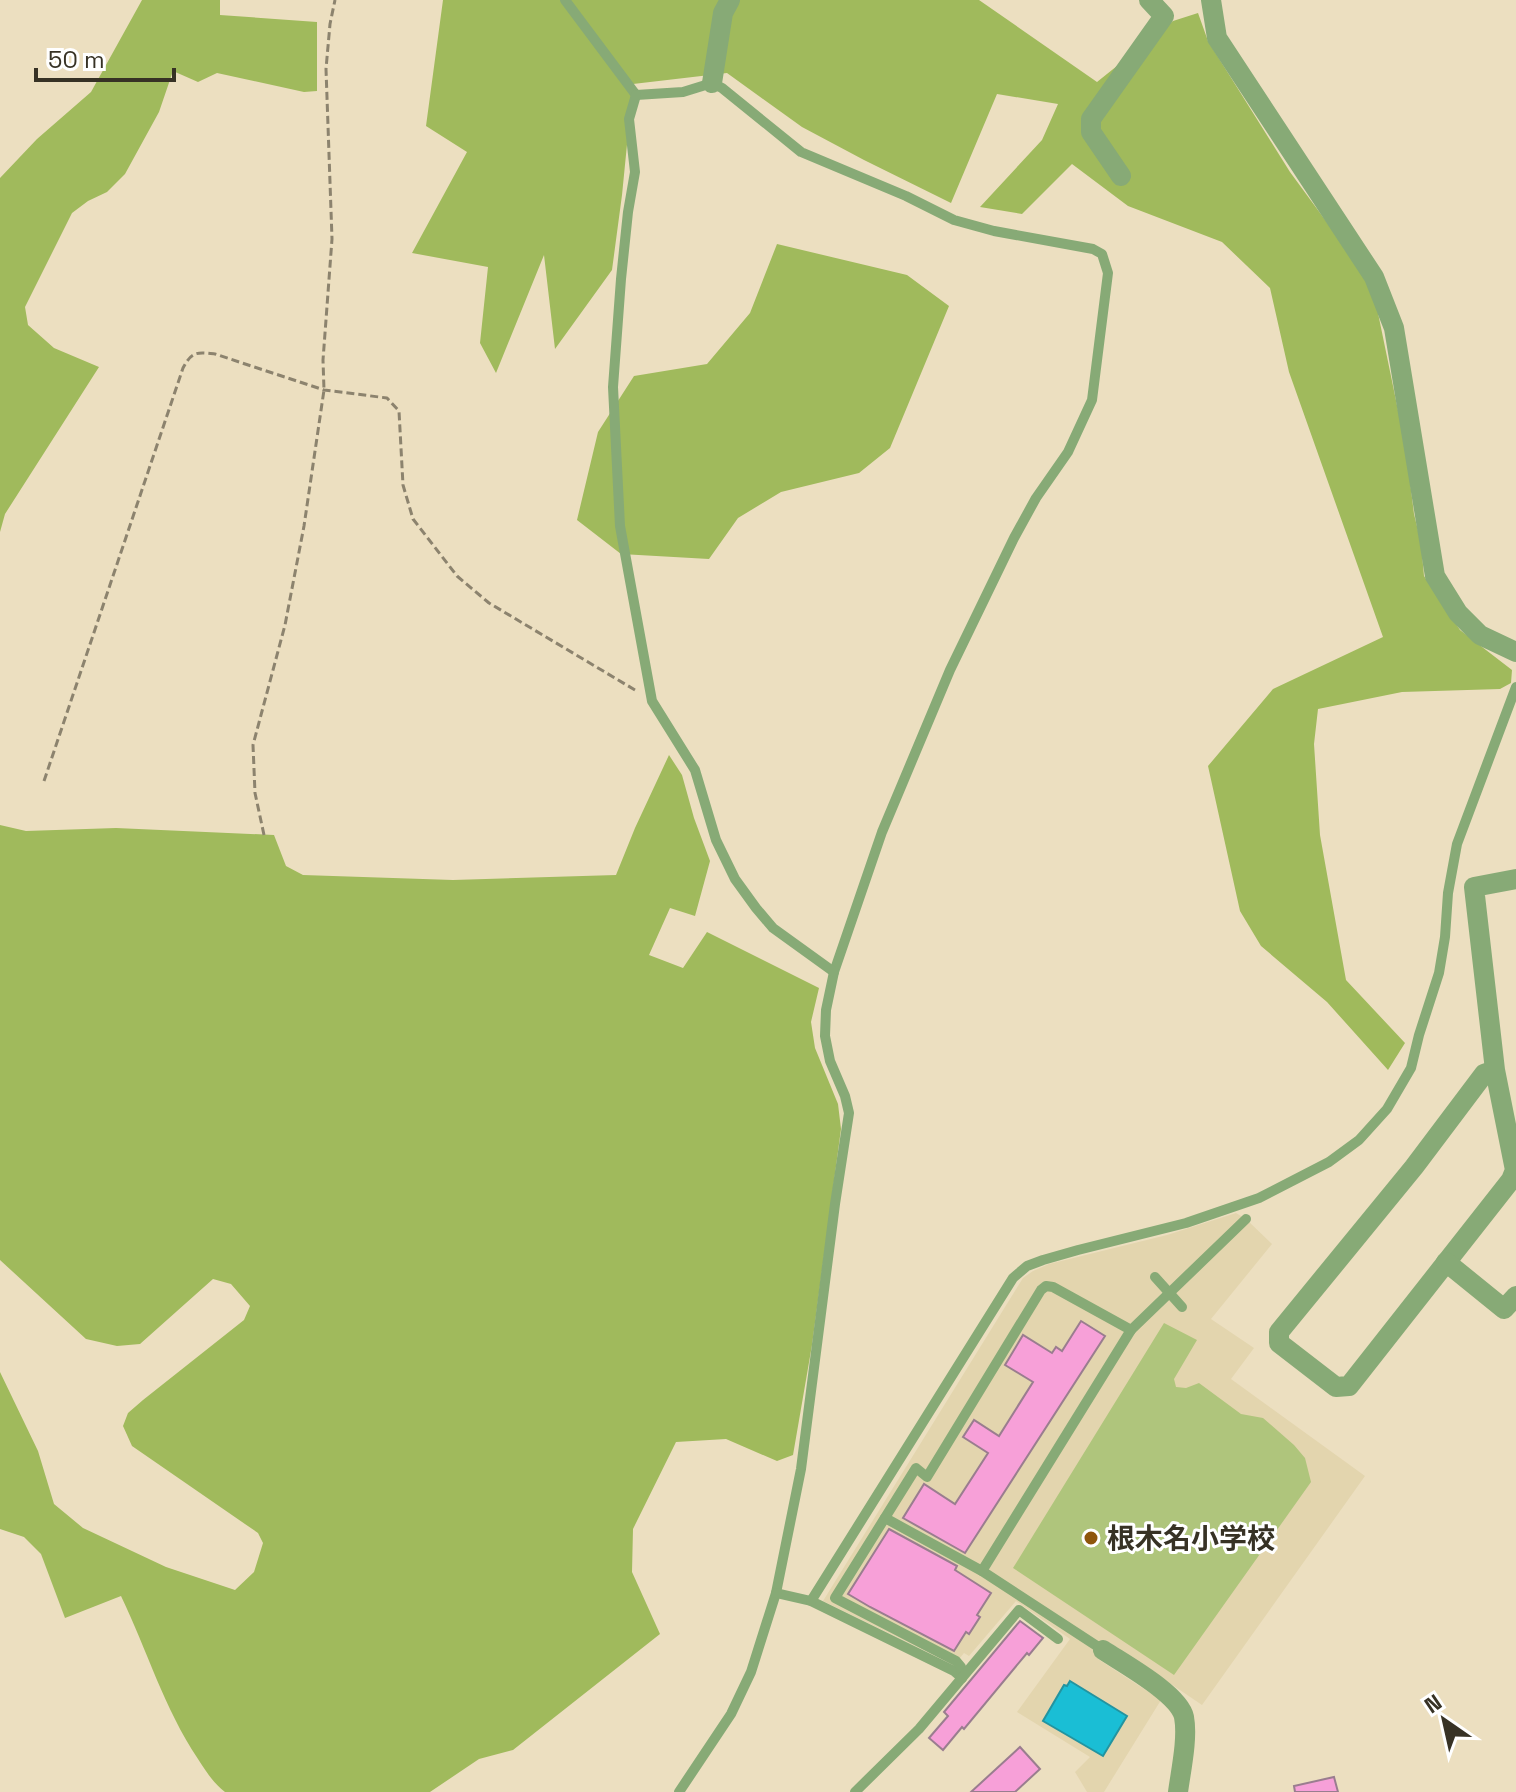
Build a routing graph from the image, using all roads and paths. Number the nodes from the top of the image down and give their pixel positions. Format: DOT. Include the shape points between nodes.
graph roads {
  1 [pos="335,0"];
  2 [pos="565,0"];
  3 [pos="730,0"];
  4 [pos="1149,0"];
  5 [pos="1208,2"];
  6 [pos="712,83"];
  7 [pos="636,95"];
  8 [pos="1121,176"];
  9 [pos="324,390"];
  10 [pos="1516,652"];
  11 [pos="1516,687"];
  12 [pos="652,701"];
  13 [pos="44,781"];
  14 [pos="264,835"];
  15 [pos="1516,879"];
  16 [pos="834,972"];
  17 [pos="1495,1070"];
  18 [pos="1246,1219"];
  19 [pos="1446,1262"];
  20 [pos="1155,1277"];
  21 [pos="1169,1292"];
  22 [pos="1516,1296"];
  23 [pos="1182,1307"];
  24 [pos="1131,1330"];
  25 [pos="885,1518"];
  26 [pos="982,1571"];
  27 [pos="776,1593"];
  28 [pos="811,1601"];
  29 [pos="1058,1639"];
  30 [pos="1103,1650"];
  31 [pos="962,1678"];
  32 [pos="679,1792"];
  33 [pos="855,1792"];
  34 [pos="1178,1792"];
  1 -- 9 [label="path" via="326,69 332,239"];
  2 -- 7 [label="lane"];
  3 -- 6 [label="street" via="723,13"];
  4 -- 8 [label="street" via="1164,16 1091,119 1091,132"];
  5 -- 10 [label="street" via="1217,38 1374,277 1394,328 1435,576 1458,613 1480,635"];
  6 -- 7 [label="lane" via="683,92"];
  6 -- 16 [label="lane" via="801,152 954,220 1093,249 1102,254 1108,273 1092,400 1068,452 1014,538 950,670 882,832"];
  7 -- 12 [label="lane" via="629,119 635,172 613,387 620,526"];
  9 -- 12 [label="path" via="387,398 399,411 403,485 413,519 457,576 489,603"];
  9 -- 13 [label="path" via="215,354 201,352 188,359"];
  9 -- 14 [label="path" via="285,625 253,745"];
  11 -- 28 [label="lane" via="1457,844 1439,973 1411,1068 1387,1109 1329,1162 1259,1198 1027,1266 1013,1278"];
  12 -- 16 [label="lane" via="695,770 716,840 735,879 773,928"];
  15 -- 17 [label="street" via="1474,887"];
  16 -- 27 [label="lane" via="825,1036 849,1113 801,1469"];
  17 -- 19 [label="street" via="1515,1170"];
  17 -- 19 [label="street" via="1484,1074 1279,1332 1279,1343 1336,1387 1349,1386"];
  18 -- 21 [label="lane"];
  19 -- 22 [label="street" via="1504,1309"];
  20 -- 21 [label="lane"];
  21 -- 23 [label="lane"];
  21 -- 24 [label="lane"];
  24 -- 25 [label="lane" via="1046,1286 927,1477 916,1468"];
  24 -- 26 [label="lane"];
  25 -- 26 [label="lane"];
  25 -- 31 [label="lane" via="835,1598 956,1661"];
  26 -- 30 [label="lane"];
  27 -- 28 [label="lane"];
  27 -- 32 [label="lane" via="751,1672 731,1714"];
  28 -- 31 [label="lane"];
  29 -- 31 [label="lane" via="1019,1610"];
  30 -- 34 [label="street" via="1178,1702 1185,1729"];
  31 -- 33 [label="lane"];
}
